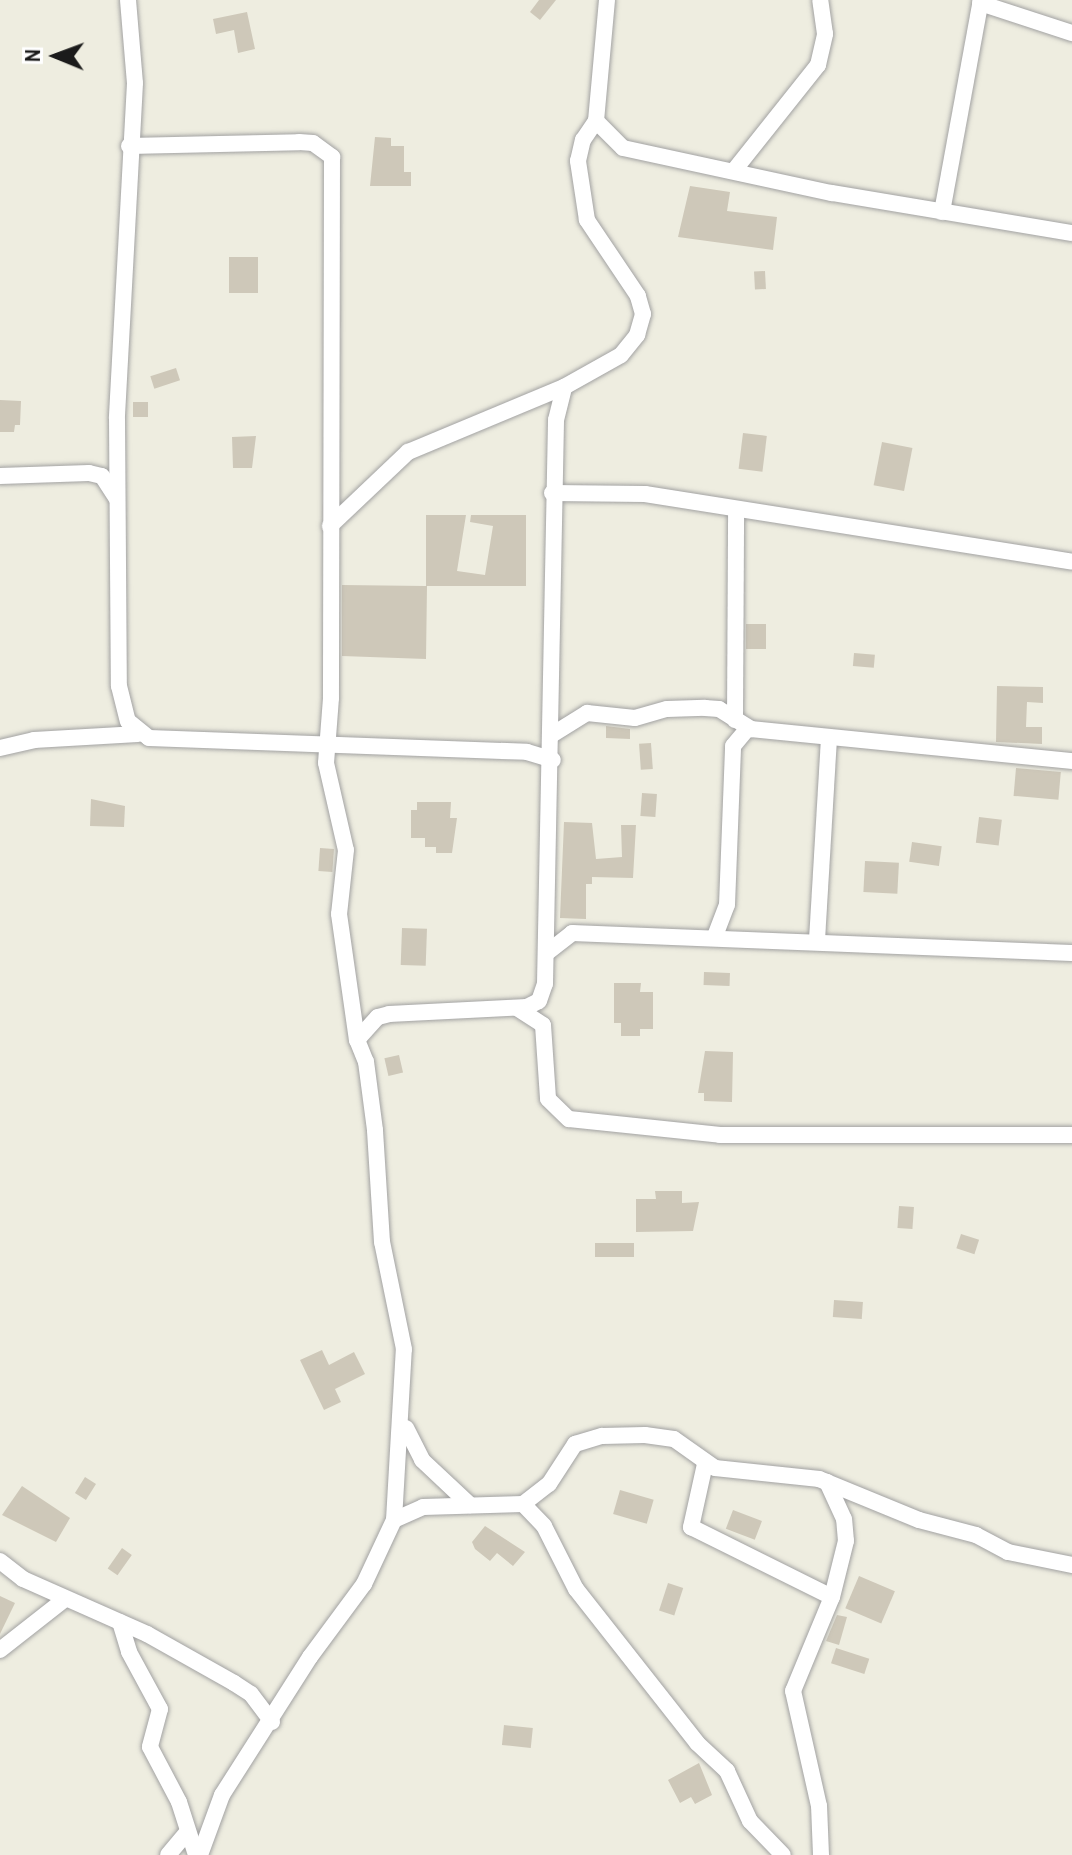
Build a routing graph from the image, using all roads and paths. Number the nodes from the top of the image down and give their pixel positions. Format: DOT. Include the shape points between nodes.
graph roads {
  1 [pos="128,0"];
  2 [pos="607,0"];
  3 [pos="820,0"];
  4 [pos="980,1"];
  5 [pos="1072,33"];
  6 [pos="596,121"];
  7 [pos="129,146"];
  8 [pos="736,168"];
  9 [pos="942,212"];
  10 [pos="1072,233"];
  11 [pos="564,387"];
  12 [pos="0,476"];
  13 [pos="552,493"];
  14 [pos="119,502"];
  15 [pos="736,511"];
  16 [pos="330,526"];
  17 [pos="1072,562"];
  18 [pos="742,724"];
  19 [pos="138,734"];
  20 [pos="550,736"];
  21 [pos="829,738"];
  22 [pos="327,742"];
  23 [pos="0,748"];
  24 [pos="553,760"];
  25 [pos="1072,761"];
  26 [pos="715,936"];
  27 [pos="817,940"];
  28 [pos="548,952"];
  29 [pos="1072,953"];
  30 [pos="517,1008"];
  31 [pos="357,1040"];
  32 [pos="1072,1135"];
  33 [pos="403,1422"];
  34 [pos="705,1464"];
  35 [pos="827,1482"];
  36 [pos="523,1504"];
  37 [pos="470,1505"];
  38 [pos="394,1520"];
  39 [pos="0,1561"];
  40 [pos="1072,1565"];
  41 [pos="832,1597"];
  42 [pos="65,1599"];
  43 [pos="120,1622"];
  44 [pos="0,1650"];
  45 [pos="272,1722"];
  46 [pos="188,1831"];
  47 [pos="168,1855"];
  48 [pos="198,1855"];
  49 [pos="783,1855"];
  50 [pos="821,1855"];
  1 -- 7 [label="street" via="135,83"];
  2 -- 6 [label="street"];
  3 -- 8 [label="street" via="825,34 818,65"];
  4 -- 5 [label="street"];
  4 -- 9 [label="street"];
  6 -- 8 [label="street" via="623,148"];
  6 -- 11 [label="street" via="583,140 578,161 587,220 638,296 643,314 637,335 621,355"];
  7 -- 14 [label="street"];
  7 -- 16 [label="street" via="299,142 313,143 332,157"];
  8 -- 9 [label="street" via="832,193"];
  9 -- 10 [label="street"];
  11 -- 13 [label="street" via="556,420"];
  11 -- 16 [label="street" via="408,452"];
  12 -- 14 [label="street" via="89,473 102,476"];
  13 -- 15 [label="street" via="645,494"];
  13 -- 20 [label="street"];
  14 -- 19 [label="street" via="119,686 122,705"];
  15 -- 17 [label="street"];
  15 -- 18 [label="street"];
  16 -- 22 [label="street"];
  18 -- 20 [label="street" via="705,708 667,709 635,718 587,713"];
  18 -- 21 [label="street"];
  18 -- 26 [label="street" via="733,746 727,905"];
  19 -- 22 [label="street"];
  19 -- 23 [label="street" via="34,740"];
  20 -- 24 [label="street"];
  21 -- 25 [label="street"];
  21 -- 27 [label="street"];
  22 -- 24 [label="street" via="527,752"];
  22 -- 31 [label="street" via="330,786 346,850 339,914"];
  24 -- 28 [label="street"];
  26 -- 27 [label="street"];
  26 -- 28 [label="street" via="572,933"];
  27 -- 29 [label="street"];
  28 -- 30 [label="street" via="539,1001"];
  30 -- 31 [label="street" via="389,1014 378,1017"];
  30 -- 32 [label="street" via="543,1025 548,1099 569,1119 720,1135"];
  31 -- 33 [label="street" via="366,1062 375,1130 382,1242 404,1349"];
  33 -- 37 [label="street" via="422,1460"];
  33 -- 38 [label="street"];
  34 -- 35 [label="street"];
  34 -- 36 [label="street" via="674,1439 602,1436 575,1444 549,1484"];
  34 -- 41 [label="street" via="691,1527"];
  35 -- 40 [label="street" via="919,1520 976,1535 1008,1552"];
  35 -- 41 [label="street" via="844,1519 846,1541"];
  36 -- 37 [label="street"];
  36 -- 49 [label="street" via="544,1526 576,1589 697,1743 727,1771 750,1821"];
  37 -- 38 [label="street" via="408,1509"];
  38 -- 45 [label="street" via="364,1584 310,1657"];
  39 -- 42 [label="street"];
  41 -- 50 [label="street" via="793,1691 819,1806"];
  42 -- 43 [label="street"];
  42 -- 44 [label="street"];
  43 -- 45 [label="street" via="251,1694"];
  43 -- 46 [label="street" via="129,1652 160,1709 150,1747"];
  45 -- 48 [label="street" via="222,1795"];
  46 -- 47 [label="street"];
  46 -- 48 [label="street"];
}
